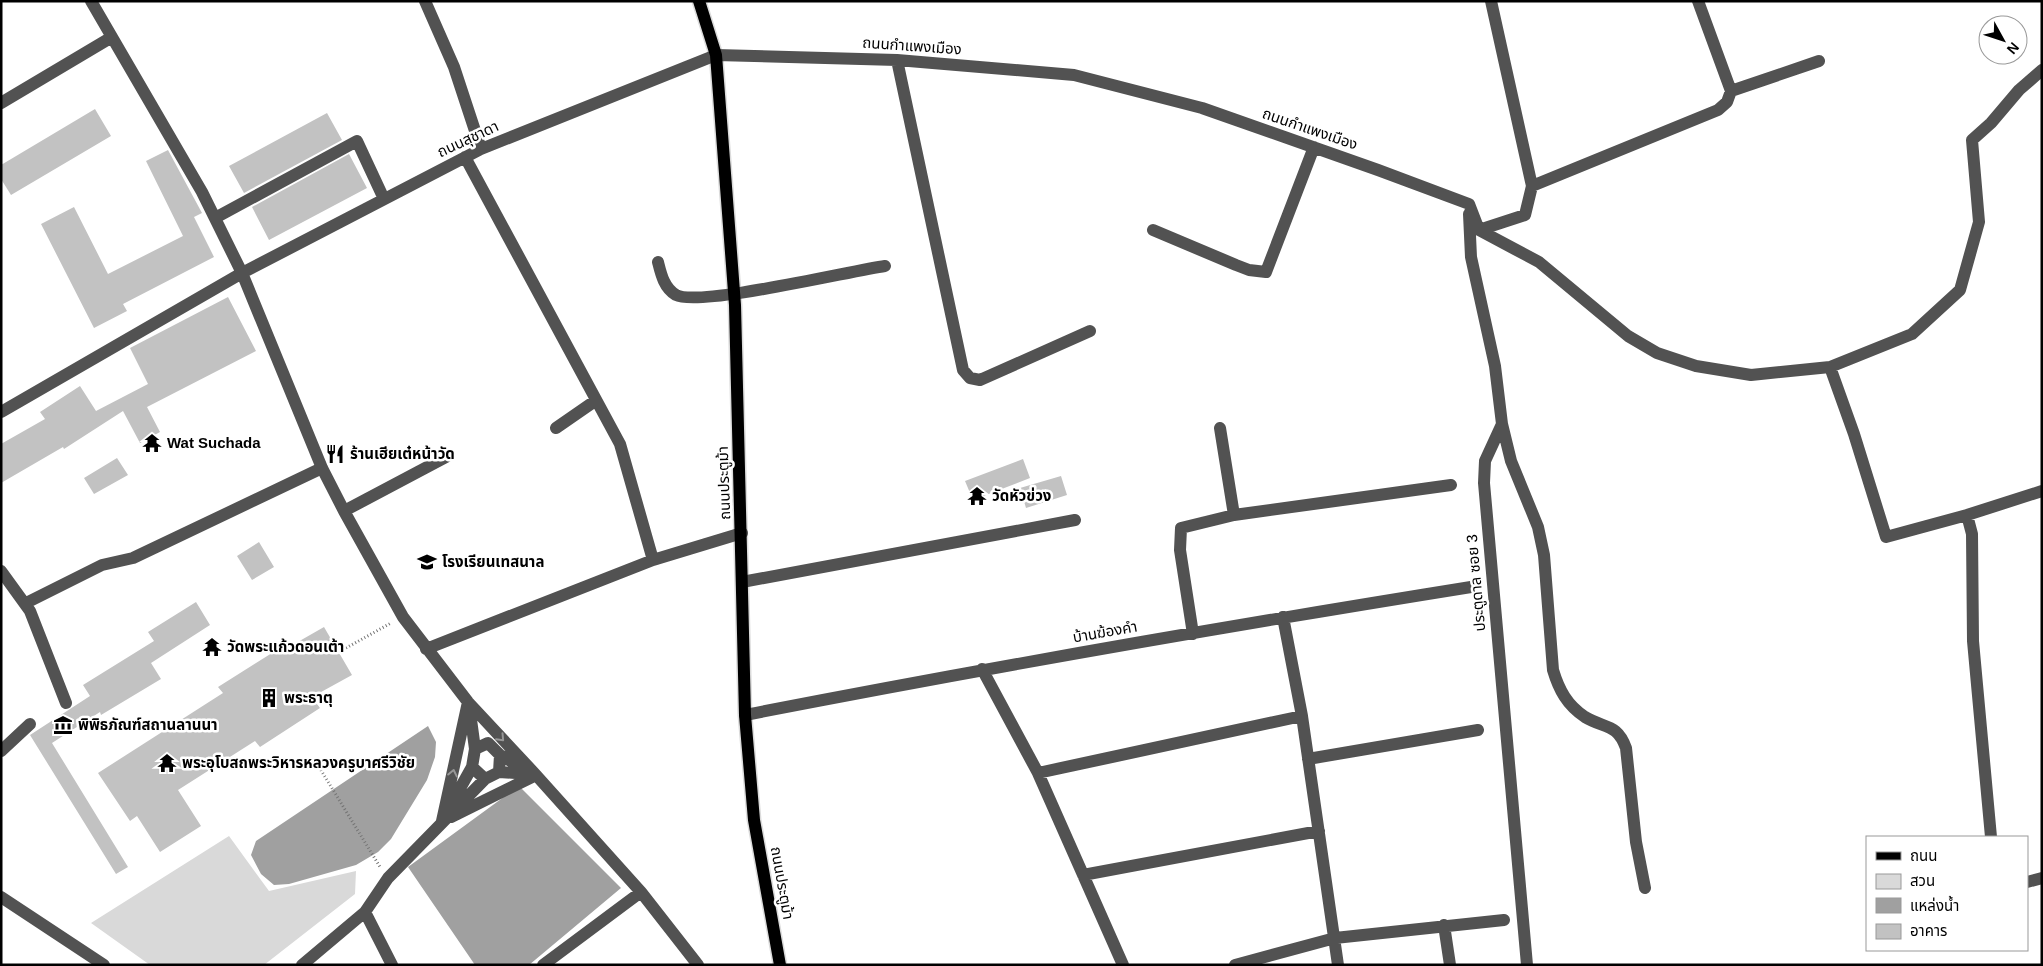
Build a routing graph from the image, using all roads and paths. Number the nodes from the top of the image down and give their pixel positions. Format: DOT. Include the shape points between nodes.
graph roads {
  1 [pos="91,1"];
  2 [pos="425,1"];
  3 [pos="699,1"];
  4 [pos="1490,1"];
  5 [pos="1698,1"];
  6 [pos="112,37"];
  7 [pos="716,55"];
  8 [pos="897,60"];
  9 [pos="1819,61"];
  10 [pos="2042,70"];
  11 [pos="1731,91"];
  12 [pos="1,102"];
  13 [pos="1314,147"];
  14 [pos="481,149"];
  15 [pos="465,157"];
  16 [pos="1532,186"];
  17 [pos="384,199"];
  18 [pos="1468,204"];
  19 [pos="215,218"];
  20 [pos="1153,230"];
  21 [pos="1480,230"];
  22 [pos="658,262"];
  23 [pos="885,266"];
  24 [pos="242,273"];
  25 [pos="734,294"];
  26 [pos="1090,331"];
  27 [pos="1830,367"];
  28 [pos="596,401"];
  29 [pos="1,412"];
  30 [pos="1502,424"];
  31 [pos="556,428"];
  32 [pos="1220,428"];
  33 [pos="446,457"];
  34 [pos="322,468"];
  35 [pos="1451,485"];
  36 [pos="2042,491"];
  37 [pos="344,511"];
  38 [pos="1234,515"];
  39 [pos="1968,515"];
  40 [pos="1075,520"];
  41 [pos="742,533"];
  42 [pos="653,560"];
  43 [pos="1,571"];
  44 [pos="742,582"];
  45 [pos="1471,587"];
  46 [pos="26,603"];
  47 [pos="1283,617"];
  48 [pos="381,628"];
  49 [pos="1193,634"];
  50 [pos="346,648"];
  51 [pos="426,649"];
  52 [pos="982,669"];
  53 [pos="468,702"];
  54 [pos="66,703"];
  55 [pos="744,714"];
  56 [pos="1302,716"];
  57 [pos="30,724"];
  58 [pos="1478,730"];
  59 [pos="488,743"];
  60 [pos="475,749"];
  61 [pos="1,751"];
  62 [pos="500,755"];
  63 [pos="1308,759"];
  64 [pos="472,767"];
  65 [pos="319,768"];
  66 [pos="499,772"];
  67 [pos="1038,773"];
  68 [pos="536,775"];
  69 [pos="485,778"];
  70 [pos="442,821"];
  71 [pos="1319,831"];
  72 [pos="1990,836"];
  73 [pos="378,863"];
  74 [pos="1083,875"];
  75 [pos="2042,878"];
  76 [pos="2028,882"];
  77 [pos="1646,888"];
  78 [pos="642,892"];
  79 [pos="1,897"];
  80 [pos="365,912"];
  81 [pos="1504,920"];
  82 [pos="1444,925"];
  83 [pos="1335,938"];
  84 [pos="104,965"];
  85 [pos="302,965"];
  86 [pos="392,965"];
  87 [pos="543,965"];
  88 [pos="698,965"];
  89 [pos="780,965"];
  90 [pos="1123,965"];
  91 [pos="1235,965"];
  92 [pos="1338,965"];
  93 [pos="1450,965"];
  94 [pos="1527,965"];
  1 -- 6 [label="street"];
  2 -- 14 [label="street" via="454,67"];
  3 -- 7 [label="main road, ถนนประตูม้า"];
  4 -- 16 [label="street"];
  5 -- 11 [label="street"];
  6 -- 12 [label="street"];
  6 -- 19 [label="street"];
  7 -- 8 [label="street, ถนนกำแพงเมือง"];
  7 -- 14 [label="street, ถนนสุชาดา"];
  7 -- 25 [label="main road, ถนนประตูม้า"];
  8 -- 13 [label="street, ถนนกำแพงเมือง" via="1074,75 1202,108"];
  8 -- 26 [label="street" via="963,370 970,378 980,380"];
  9 -- 11 [label="street"];
  10 -- 27 [label="street" via="1972,140 1979,222 1960,290 1912,334"];
  11 -- 16 [label="street" via="1718,110"];
  13 -- 18 [label="street, ถนนกำแพงเมือง"];
  13 -- 20 [label="street" via="1266,272 1249,270"];
  14 -- 15 [label="street, ถนนสุชาดา"];
  15 -- 17 [label="street, ถนนสุชาดา"];
  15 -- 28 [label="street"];
  16 -- 21 [label="street" via="1525,215"];
  17 -- 19 [label="street" via="357,141"];
  17 -- 24 [label="street, ถนนสุชาดา"];
  18 -- 21 [label="street"];
  18 -- 30 [label="street" via="1471,257 1496,366"];
  19 -- 24 [label="street"];
  21 -- 27 [label="street" via="1539,262 1628,336 1657,353 1696,366 1751,376"];
  22 -- 25 [label="street" via="662,278 676,295 692,298"];
  23 -- 25 [label="street"];
  24 -- 29 [label="street, ถนนสุชาดา"];
  24 -- 34 [label="street"];
  25 -- 41 [label="main road, ถนนประตูม้า"];
  27 -- 39 [label="street" via="1886,537"];
  28 -- 31 [label="street"];
  28 -- 42 [label="street" via="620,444"];
  30 -- 77 [label="street" via="1511,461 1538,528 1544,555 1553,670 1562,695 1571,706 1615,730 1623,739 1636,842"];
  30 -- 94 [label="street, ประตูดาล ซอย 3" via="1485,461 1484,482"];
  32 -- 38 [label="street"];
  33 -- 37 [label="street"];
  34 -- 37 [label="street"];
  34 -- 46 [label="street" via="160,546 133,558 102,565"];
  35 -- 38 [label="street"];
  36 -- 39 [label="street"];
  37 -- 51 [label="street" via="403,617"];
  38 -- 49 [label="street" via="1180,528"];
  39 -- 72 [label="street" via="1972,534 1973,642"];
  40 -- 44 [label="street"];
  41 -- 42 [label="street"];
  41 -- 44 [label="main road, ถนนประตูม้า"];
  42 -- 51 [label="street"];
  43 -- 46 [label="street"];
  44 -- 55 [label="main road, ถนนประตูม้า"];
  45 -- 47 [label="street, บ้านฆ้องคำ"];
  46 -- 54 [label="street"];
  47 -- 49 [label="street, บ้านฆ้องคำ"];
  47 -- 56 [label="street"];
  48 -- 50 [label="path"];
  49 -- 52 [label="street, บ้านฆ้องคำ"];
  51 -- 53 [label="street"];
  52 -- 55 [label="street, บ้านฆ้องคำ"];
  52 -- 67 [label="street"];
  53 -- 59 [label="street"];
  53 -- 60 [label="street"];
  53 -- 68 [label="street, one-way"];
  70 -- 53 [label="street, one-way"];
  55 -- 89 [label="main road, ถนนประตูม้า" via="754,820"];
  56 -- 63 [label="street"];
  56 -- 67 [label="street"];
  57 -- 61 [label="street"];
  58 -- 63 [label="street"];
  59 -- 60 [label="street"];
  59 -- 62 [label="street"];
  60 -- 64 [label="street"];
  62 -- 66 [label="street"];
  62 -- 68 [label="street"];
  63 -- 71 [label="street"];
  64 -- 69 [label="street"];
  64 -- 70 [label="street"];
  65 -- 73 [label="path"];
  66 -- 68 [label="street"];
  66 -- 69 [label="street"];
  67 -- 74 [label="street"];
  68 -- 70 [label="street"];
  68 -- 78 [label="street"];
  69 -- 70 [label="street"];
  70 -- 80 [label="street" via="388,878"];
  71 -- 74 [label="street"];
  71 -- 83 [label="street"];
  74 -- 90 [label="street"];
  75 -- 76 [label="street"];
  78 -- 87 [label="street"];
  78 -- 88 [label="street"];
  79 -- 84 [label="street"];
  80 -- 85 [label="street"];
  80 -- 86 [label="street"];
  81 -- 82 [label="street"];
  82 -- 83 [label="street"];
  82 -- 93 [label="street"];
  83 -- 91 [label="street"];
  83 -- 92 [label="street"];
}
